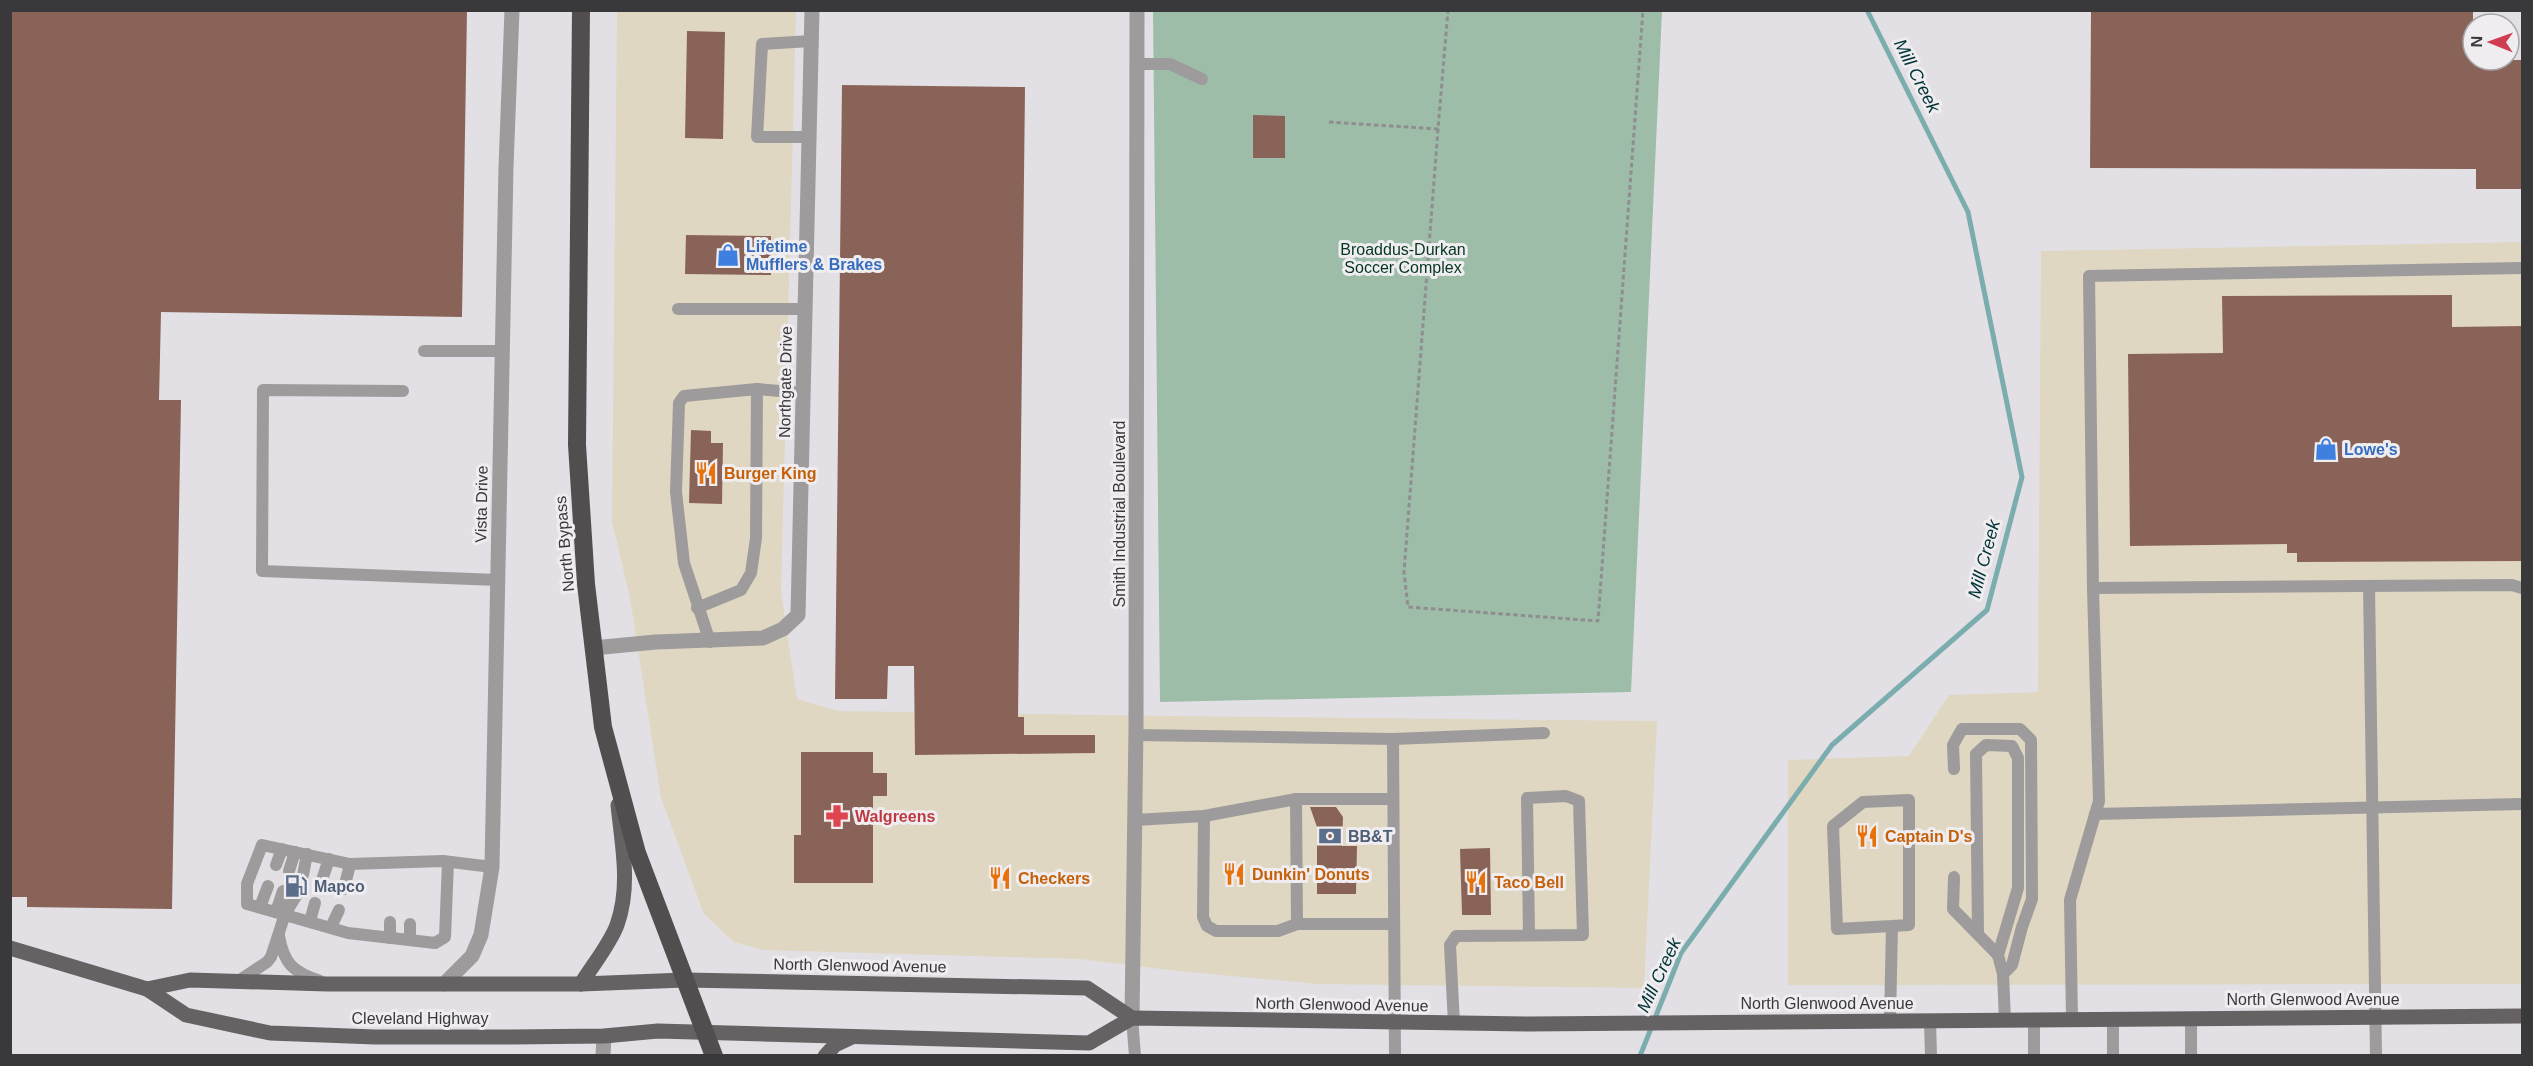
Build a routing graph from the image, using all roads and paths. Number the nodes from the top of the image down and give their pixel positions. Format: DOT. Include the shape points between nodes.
graph roads {
  1 [pos="512,10"];
  2 [pos="581,10"];
  3 [pos="1137,10"];
  4 [pos="1448,10"];
  5 [pos="1643,10"];
  6 [pos="811,11"];
  7 [pos="811,41"];
  8 [pos="1138,64"];
  9 [pos="1202,79"];
  10 [pos="1329,122"];
  11 [pos="1438,129"];
  12 [pos="809,137"];
  13 [pos="2523,267"];
  14 [pos="678,309"];
  15 [pos="805,309"];
  16 [pos="424,351"];
  17 [pos="502,351"];
  18 [pos="757,389"];
  19 [pos="403,391"];
  20 [pos="803,393"];
  21 [pos="498,580"];
  22 [pos="2369,586"];
  23 [pos="2093,588"];
  24 [pos="2523,588"];
  25 [pos="697,608"];
  26 [pos="710,642"];
  27 [pos="594,648"];
  28 [pos="1976,729"];
  29 [pos="1544,733"];
  30 [pos="1136,735"];
  31 [pos="1393,739"];
  32 [pos="1976,754"];
  33 [pos="614,769"];
  34 [pos="1954,769"];
  35 [pos="1296,799"];
  36 [pos="1393,799"];
  37 [pos="2523,804"];
  38 [pos="2372,808"];
  39 [pos="2095,814"];
  40 [pos="1204,816"];
  41 [pos="1135,819"];
  42 [pos="282,849"];
  43 [pos="301,853"];
  44 [pos="329,859"];
  45 [pos="448,862"];
  46 [pos="350,864"];
  47 [pos="276,865"];
  48 [pos="492,867"];
  49 [pos="289,871"];
  50 [pos="303,875"];
  51 [pos="1953,878"];
  52 [pos="321,883"];
  53 [pos="268,886"];
  54 [pos="344,889"];
  55 [pos="283,891"];
  56 [pos="296,896"];
  57 [pos="315,903"];
  58 [pos="260,907"];
  59 [pos="339,910"];
  60 [pos="281,913"];
  61 [pos="310,921"];
  62 [pos="390,922"];
  63 [pos="410,924"];
  64 [pos="1296,924"];
  65 [pos="1394,924"];
  66 [pos="1892,926"];
  67 [pos="331,927"];
  68 [pos="279,933"];
  69 [pos="1978,933"];
  70 [pos="1529,935"];
  71 [pos="390,938"];
  72 [pos="410,940"];
  73 [pos="10,948"];
  74 [pos="1998,955"];
  75 [pos="2004,974"];
  76 [pos="685,980"];
  77 [pos="236,983"];
  78 [pos="327,984"];
  79 [pos="444,984"];
  80 [pos="581,984"];
  81 [pos="147,989"];
  82 [pos="2376,1016"];
  83 [pos="2523,1016"];
  84 [pos="1132,1018"];
  85 [pos="2191,1018"];
  86 [pos="2072,1019"];
  87 [pos="2113,1019"];
  88 [pos="2006,1020"];
  89 [pos="2034,1020"];
  90 [pos="1890,1021"];
  91 [pos="1930,1021"];
  92 [pos="1395,1023"];
  93 [pos="1454,1024"];
  94 [pos="704,1033"];
  95 [pos="603,1036"];
  96 [pos="852,1037"];
  97 [pos="603,1056"];
  98 [pos="714,1056"];
  99 [pos="825,1056"];
  100 [pos="1135,1056"];
  101 [pos="1395,1056"];
  102 [pos="1931,1056"];
  103 [pos="2034,1056"];
  104 [pos="2114,1056"];
  105 [pos="2191,1056"];
  106 [pos="2376,1056"];
  1 -- 17 [label="street, Vista Drive"];
  2 -- 27 [label="highway, North Bypass" via="577,445"];
  3 -- 8 [label="street, Smith Industrial Boulevard"];
  4 -- 11 [label="path"];
  5 -- 11 [label="path" via="1598,621 1408,607 1404,572"];
  6 -- 7 [label="street, Northgate Drive"];
  7 -- 12 [label="street, Northgate Drive"];
  7 -- 12 [label="lane" via="762,44 757,137"];
  8 -- 9 [label="lane" via="1170,64"];
  8 -- 30 [label="street, Smith Industrial Boulevard"];
  10 -- 11 [label="path"];
  12 -- 15 [label="street, Northgate Drive"];
  13 -- 23 [label="lane" via="2089,276"];
  14 -- 15 [label="lane"];
  15 -- 20 [label="street, Northgate Drive"];
  16 -- 17 [label="lane"];
  17 -- 21 [label="street, Vista Drive"];
  18 -- 20 [label="lane"];
  18 -- 25 [label="lane" via="756,538 751,573 741,590"];
  18 -- 25 [label="lane" via="684,396 679,403 676,492 684,563"];
  19 -- 21 [label="lane" via="262,390 262,571"];
  20 -- 26 [label="street, Northgate Drive" via="798,615 783,629 763,638"];
  21 -- 48 [label="street, Vista Drive"];
  22 -- 23 [label="lane"];
  22 -- 24 [label="lane"];
  22 -- 38 [label="lane"];
  23 -- 39 [label="lane" via="2099,801"];
  25 -- 26 [label="lane"];
  26 -- 27 [label="street, Northgate Drive"];
  27 -- 33 [label="highway, North Bypass" via="603,727"];
  28 -- 32 [label="lane"];
  28 -- 34 [label="lane" via="1962,729 1953,746"];
  28 -- 75 [label="lane" via="2020,729 2031,740 2032,898 2012,965"];
  29 -- 31 [label="lane"];
  30 -- 31 [label="lane"];
  30 -- 41 [label="street, Smith Industrial Boulevard"];
  31 -- 36 [label="lane"];
  32 -- 69 [label="lane"];
  32 -- 74 [label="lane" via="1986,745 2012,746 2018,758 2018,888"];
  33 -- 76 [label="highway, North Bypass" via="637,853"];
  33 -- 80 [label="main road" via="625,897 616,927"];
  35 -- 36 [label="lane"];
  35 -- 40 [label="lane"];
  35 -- 64 [label="lane"];
  36 -- 65 [label="lane"];
  37 -- 38 [label="lane"];
  38 -- 39 [label="lane"];
  38 -- 82 [label="lane"];
  39 -- 86 [label="lane" via="2070,900"];
  40 -- 41 [label="lane"];
  40 -- 64 [label="lane" via="1203,917 1207,926 1216,931 1263,932"];
  41 -- 84 [label="street, Smith Industrial Boulevard"];
  42 -- 43 [label="lane"];
  42 -- 47 [label="lane"];
  42 -- 58 [label="lane" via="262,845 254,861 247,884 247,904"];
  43 -- 44 [label="lane"];
  43 -- 49 [label="lane"];
  43 -- 50 [label="lane"];
  44 -- 46 [label="lane"];
  44 -- 52 [label="lane"];
  45 -- 46 [label="lane" via="412,868"];
  45 -- 48 [label="lane"];
  45 -- 72 [label="lane" via="445,937 435,943"];
  46 -- 54 [label="lane"];
  48 -- 79 [label="street, Vista Drive" via="482,935 472,956"];
  51 -- 69 [label="lane" via="1953,909"];
  53 -- 58 [label="lane"];
  55 -- 60 [label="lane"];
  56 -- 60 [label="lane"];
  57 -- 61 [label="lane"];
  58 -- 60 [label="lane"];
  59 -- 67 [label="lane"];
  60 -- 61 [label="lane"];
  60 -- 68 [label="lane"];
  61 -- 67 [label="lane"];
  62 -- 71 [label="lane"];
  63 -- 72 [label="lane"];
  64 -- 65 [label="lane"];
  65 -- 92 [label="lane"];
  66 -- 66 [label="lane" via="1838,929 1833,826 1863,802 1908,800 1909,925"];
  66 -- 90 [label="lane"];
  67 -- 71 [label="lane"];
  68 -- 77 [label="lane" via="267,962"];
  68 -- 78 [label="lane" via="284,960 308,977"];
  69 -- 74 [label="lane"];
  70 -- 70 [label="lane" via="1582,935 1579,801 1566,796 1527,798"];
  70 -- 93 [label="lane" via="1456,936 1450,945"];
  71 -- 72 [label="lane"];
  73 -- 81 [label="main road, Cleveland Highway"];
  74 -- 75 [label="lane"];
  75 -- 88 [label="lane"];
  76 -- 80 [label="main road, Cleveland Highway"];
  76 -- 84 [label="main road, North Glenwood Avenue" via="1087,988"];
  76 -- 94 [label="highway, North Bypass"];
  77 -- 78 [label="main road, Cleveland Highway"];
  77 -- 81 [label="main road, Cleveland Highway" via="190,980"];
  78 -- 79 [label="main road, Cleveland Highway"];
  79 -- 80 [label="main road, Cleveland Highway"];
  81 -- 95 [label="main road, Cleveland Highway" via="186,1016 270,1033 375,1037"];
  82 -- 83 [label="main road, North Glenwood Avenue"];
  82 -- 85 [label="main road, North Glenwood Avenue"];
  82 -- 106 [label="lane"];
  84 -- 92 [label="main road, North Glenwood Avenue"];
  84 -- 96 [label="main road" via="1089,1042"];
  84 -- 100 [label="lane"];
  85 -- 87 [label="main road, North Glenwood Avenue"];
  85 -- 105 [label="lane"];
  86 -- 87 [label="main road, North Glenwood Avenue"];
  86 -- 89 [label="main road, North Glenwood Avenue"];
  87 -- 104 [label="lane"];
  88 -- 89 [label="main road, North Glenwood Avenue"];
  88 -- 91 [label="main road, North Glenwood Avenue"];
  89 -- 103 [label="lane"];
  90 -- 91 [label="main road, North Glenwood Avenue"];
  90 -- 93 [label="main road, North Glenwood Avenue"];
  91 -- 102 [label="lane"];
  92 -- 93 [label="main road, North Glenwood Avenue"];
  92 -- 101 [label="lane"];
  94 -- 95 [label="main road, Cleveland Highway" via="658,1031"];
  94 -- 96 [label="main road"];
  94 -- 98 [label="highway, North Bypass"];
  95 -- 97 [label="street"];
  96 -- 99 [label="main road" via="835,1045"];
}
